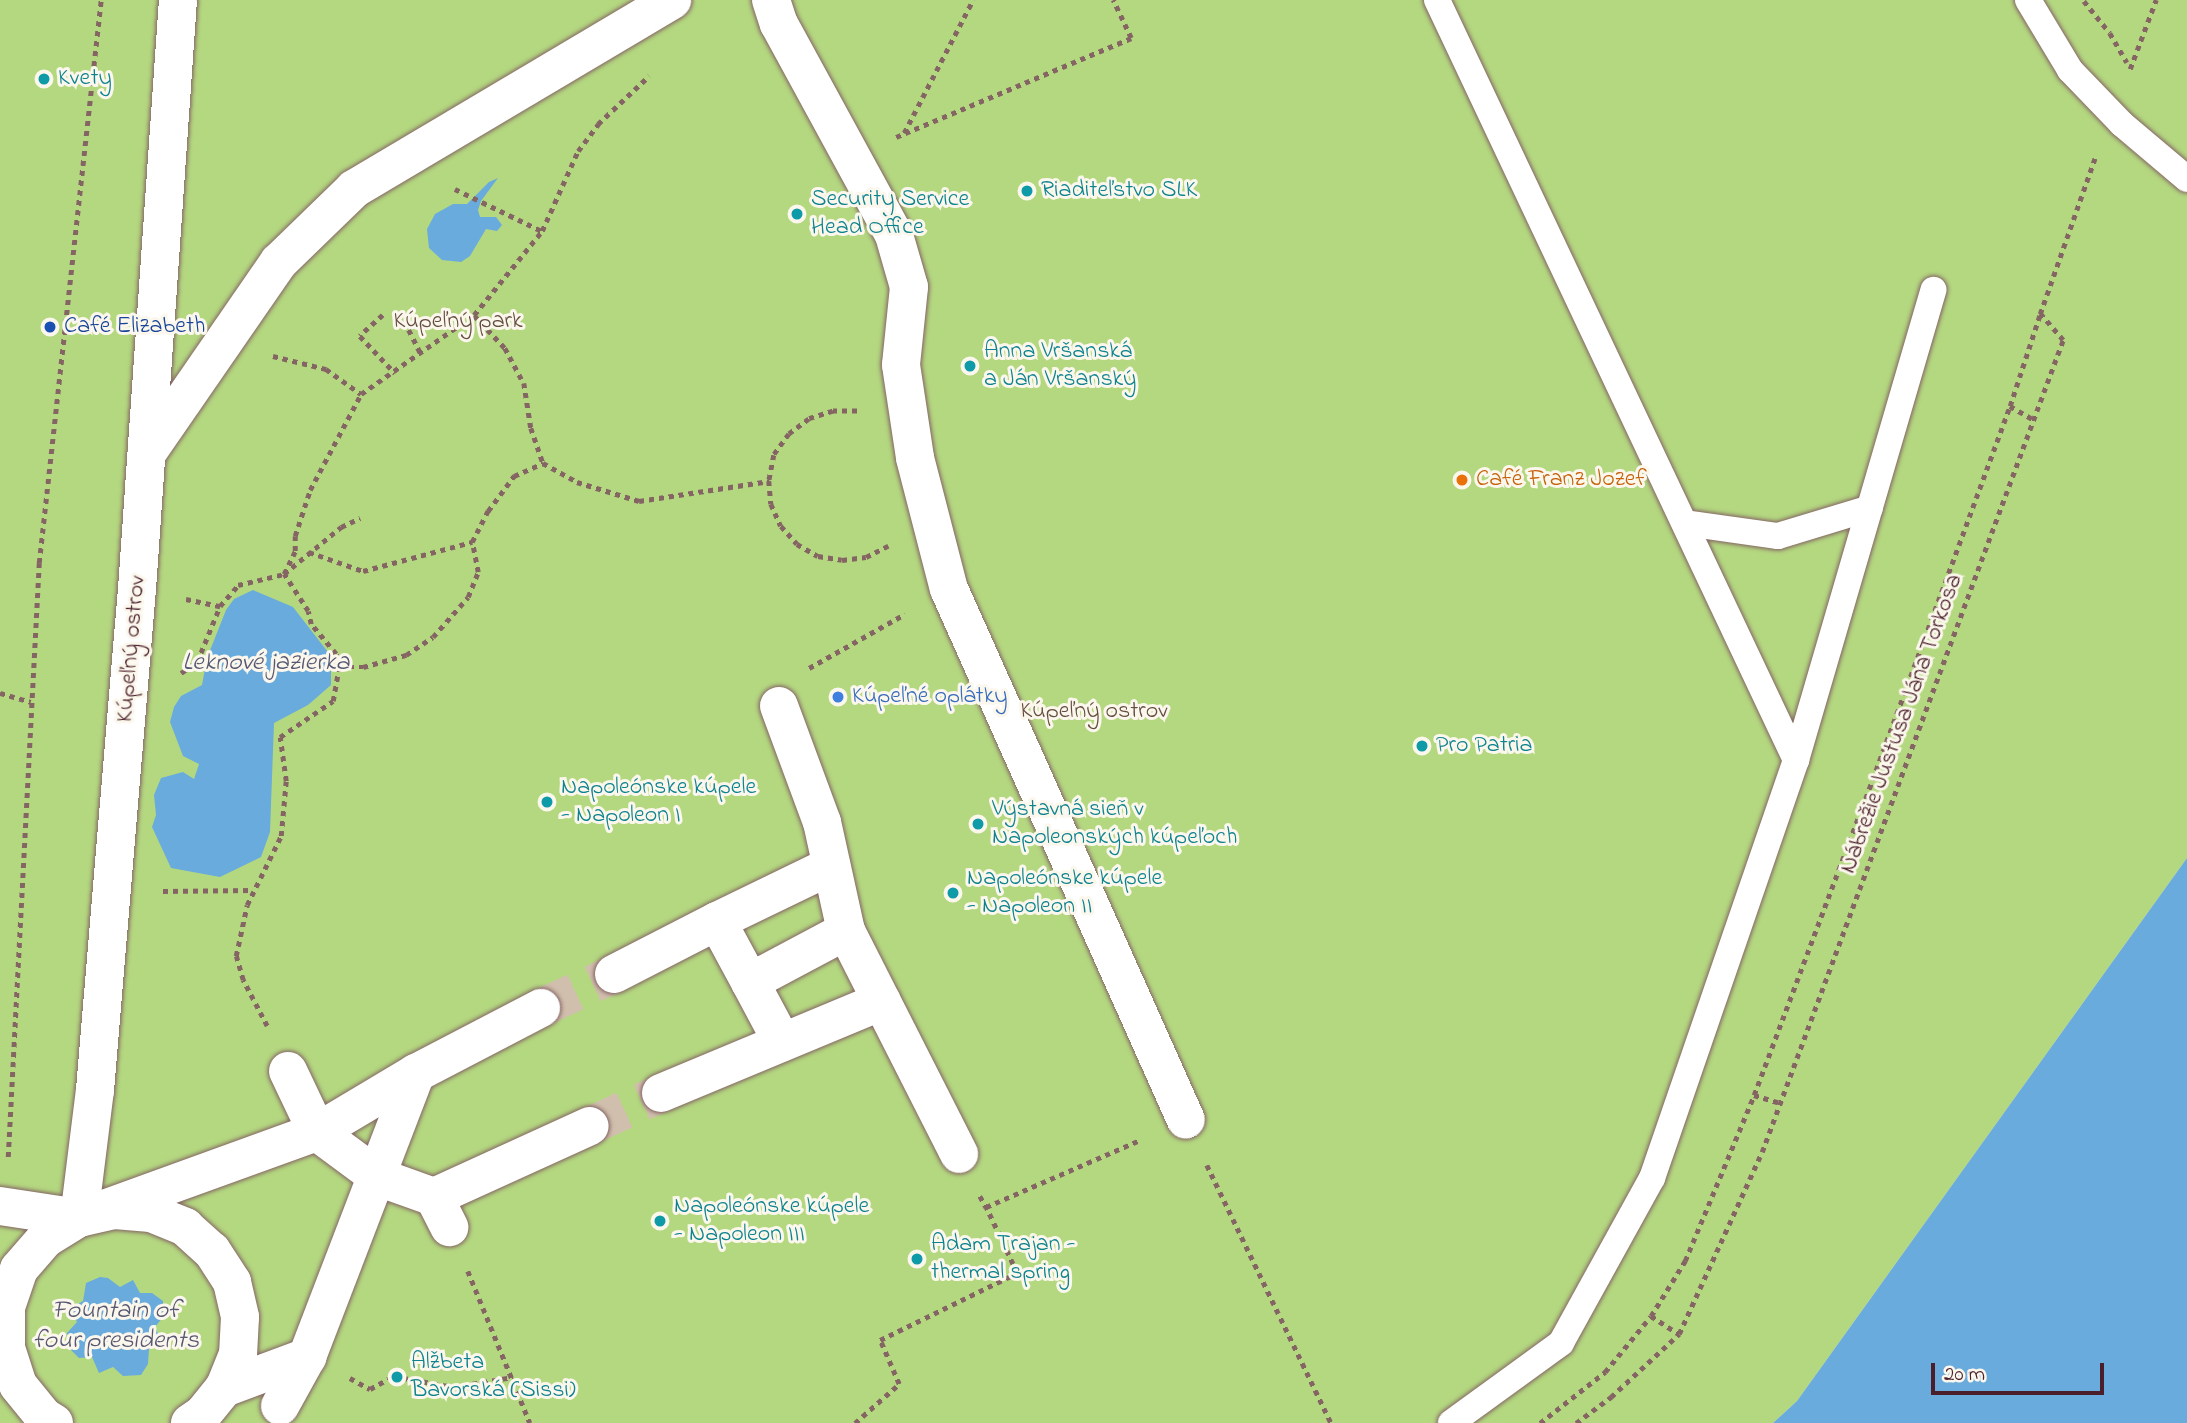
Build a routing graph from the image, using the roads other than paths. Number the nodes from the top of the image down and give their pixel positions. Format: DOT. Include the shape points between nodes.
graph roads {
  1 [pos="178,0"];
  2 [pos="672,0"];
  3 [pos="771,0"];
  4 [pos="1437,0"];
  5 [pos="2028,0"];
  6 [pos="2187,180"];
  7 [pos="1933,290"];
  8 [pos="147,453"];
  9 [pos="1870,508"];
  10 [pos="1685,523"];
  11 [pos="779,706"];
  12 [pos="1796,760"];
  13 [pos="831,866"];
  14 [pos="718,921"];
  15 [pos="846,931"];
  16 [pos="614,974"];
  17 [pos="750,982"];
  18 [pos="882,1001"];
  19 [pos="541,1008"];
  20 [pos="782,1042"];
  21 [pos="288,1071"];
  22 [pos="416,1073"];
  23 [pos="662,1093"];
  24 [pos="1186,1120"];
  25 [pos="590,1126"];
  26 [pos="317,1132"];
  27 [pos="959,1154"];
  28 [pos="378,1177"];
  29 [pos="3,1206"];
  30 [pos="79,1217"];
  31 [pos="314,1372"];
  32 [pos="224,1388"];
  33 [pos="280,1405"];
  34 [pos="54,1423"];
  35 [pos="190,1423"];
  36 [pos="1451,1423"];
  1 -- 8 [label="street, Kúpeľný ostrov"];
  2 -- 8 [label="street" via="354,189 279,261"];
  3 -- 24 [label="street" via="779,24 894,235 909,287 901,365 917,471 949,589"];
  4 -- 10 [label="lane"];
  5 -- 6 [label="lane" via="2070,70 2117,119"];
  7 -- 9 [label="lane"];
  8 -- 30 [label="street, Kúpeľný ostrov" via="95,1090"];
  9 -- 10 [label="lane" via="1777,536"];
  9 -- 12 [label="lane"];
  10 -- 12 [label="lane"];
  11 -- 13 [label="street" via="822,822"];
  12 -- 36 [label="lane" via="1652,1178 1561,1343"];
  13 -- 14 [label="street"];
  13 -- 15 [label="street"];
  14 -- 16 [label="street"];
  14 -- 17 [label="street"];
  15 -- 17 [label="street"];
  15 -- 18 [label="street"];
  17 -- 20 [label="street"];
  18 -- 20 [label="street"];
  18 -- 27 [label="street"];
  19 -- 22 [label="street"];
  20 -- 23 [label="street"];
  21 -- 26 [label="street"];
  22 -- 26 [label="street"];
  22 -- 28 [label="street"];
  25 -- 28 [label="street" via="442,1212"];
  26 -- 28 [label="street"];
  26 -- 30 [label="street"];
  28 -- 31 [label="street"];
  29 -- 30 [label="street"];
  30 -- 32 [label="street" via="115,1210 151,1213 185,1227 212,1251 232,1282 240,1317 238,1354"];
  30 -- 34 [label="street" via="45,1239 19,1269 6,1307 6,1348 18,1385"];
  31 -- 32 [label="street"];
  31 -- 33 [label="street"];
  32 -- 35 [label="street"];
}
